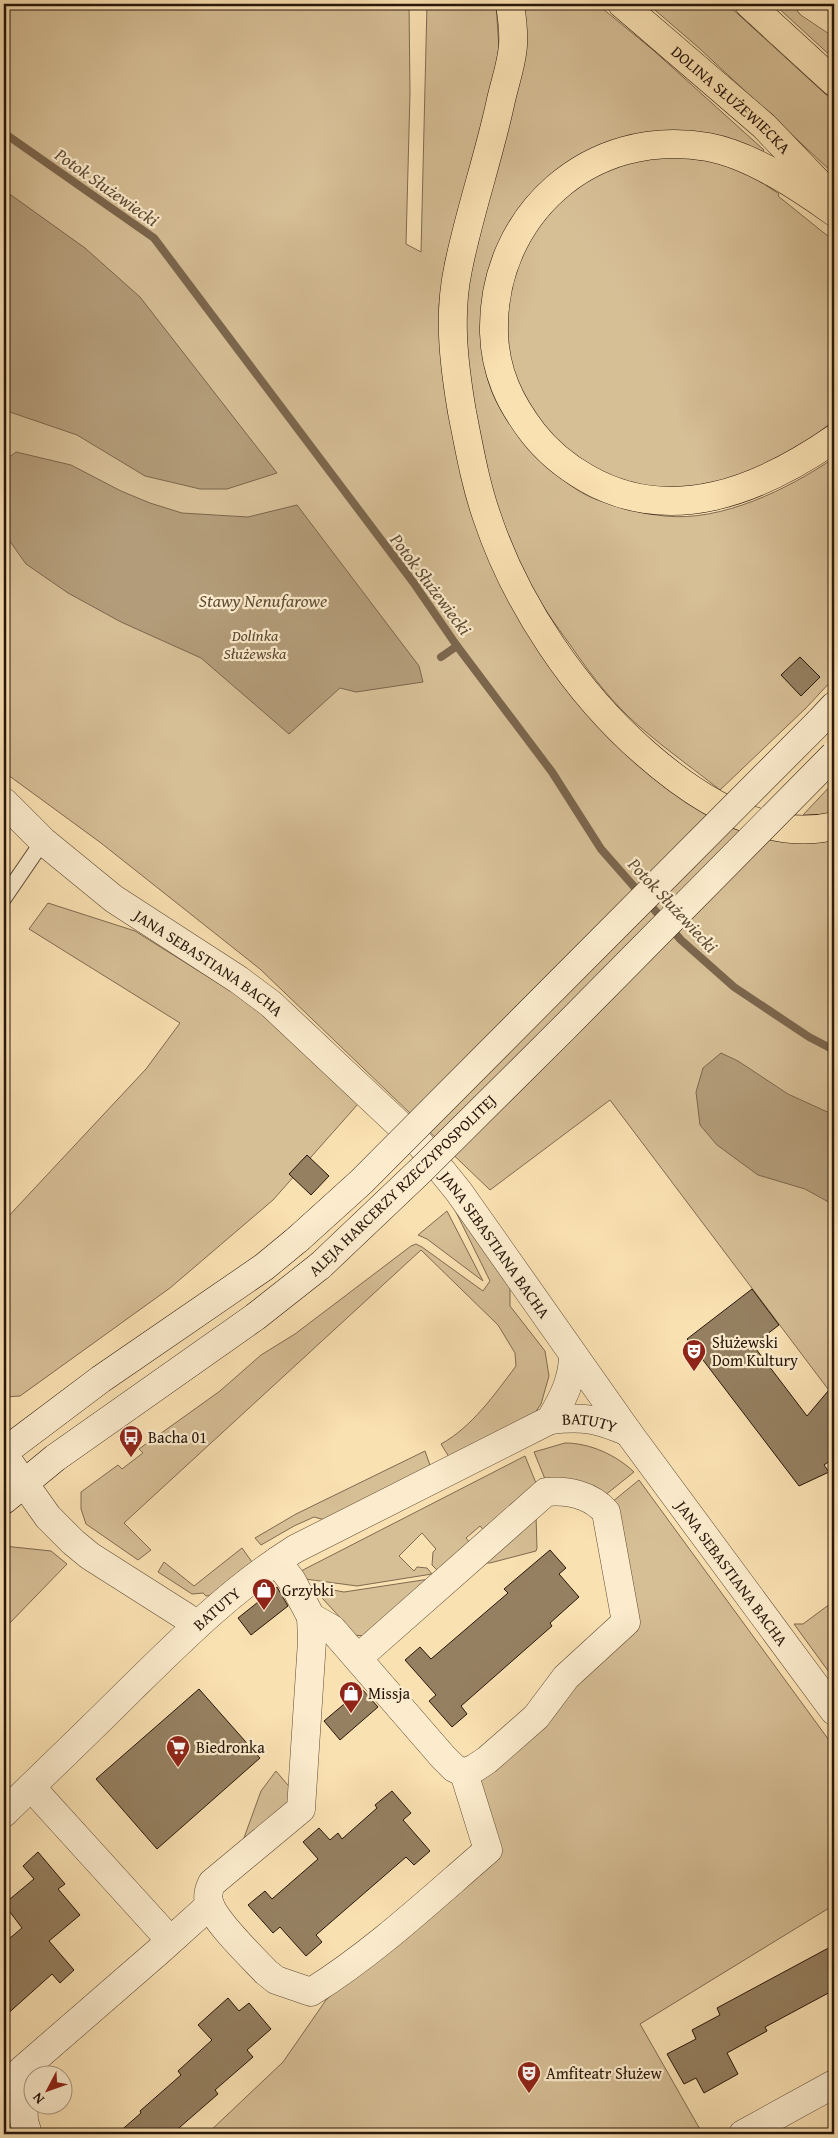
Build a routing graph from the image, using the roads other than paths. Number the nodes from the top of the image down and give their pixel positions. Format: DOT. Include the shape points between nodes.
graph roads {
  1 [pos="510,4"];
  2 [pos="622,4"];
  3 [pos="749,4"];
  4 [pos="810,4"];
  5 [pos="834,20"];
  6 [pos="834,82"];
  7 [pos="834,199"];
  8 [pos="834,212"];
  9 [pos="834,439"];
  10 [pos="826,714"];
  11 [pos="834,755"];
  12 [pos="4,802"];
  13 [pos="834,826"];
  14 [pos="43,841"];
  15 [pos="4,898"];
  16 [pos="573,1355"];
  17 [pos="550,1420"];
  18 [pos="628,1432"];
  19 [pos="4,1453"];
  20 [pos="24,1484"];
  21 [pos="4,1500"];
  22 [pos="277,1561"];
  23 [pos="311,1617"];
  24 [pos="196,1626"];
  25 [pos="358,1658"];
  26 [pos="834,1711"];
  27 [pos="464,1773"];
  28 [pos="31,1787"];
  29 [pos="4,1813"];
  30 [pos="209,1897"];
  31 [pos="170,1940"];
  32 [pos="834,2084"];
  33 [pos="28,2134"];
  34 [pos="743,2134"];
  1 -- 13 [label="main road" via="513,46 494,134 458,270 453,308 455,364 463,417 479,492 496,541 529,608 577,679 608,718 660,766 701,796 761,823 813,830"];
  2 -- 7 [label="main road, DOLINA SŁUŻEWIECKA" via="764,126"];
  3 -- 6 [label="main road"];
  4 -- 5 [label="main road"];
  8 -- 9 [label="main road" via="816,198 765,170 737,156 710,148 660,144 609,155 556,187 525,221 502,271 494,335 499,371 509,398 538,439 577,473 629,496 687,501 727,494 773,475"];
  10 -- 19 [label="street, ALEJA HARCERZY RZECZYPOSPOLITEJ, bridge" via="368,1176 298,1239 264,1267 101,1379"];
  11 -- 20 [label="street, ALEJA HARCERZY RZECZYPOSPOLITEJ, bridge" via="414,1177 321,1265 255,1317"];
  12 -- 14 [label="street, JANA SEBASTIANA BACHA"];
  14 -- 15 [label="lane"];
  14 -- 16 [label="street, JANA SEBASTIANA BACHA" via="114,900 271,1004 421,1145 459,1192"];
  16 -- 17 [label="street, BATUTY" via="571,1376"];
  16 -- 18 [label="street, JANA SEBASTIANA BACHA"];
  17 -- 18 [label="street, BATUTY" via="590,1418"];
  17 -- 22 [label="street, BATUTY" via="405,1492"];
  18 -- 26 [label="street, JANA SEBASTIANA BACHA"];
  19 -- 20 [label="street"];
  20 -- 21 [label="street, ALEJA HARCERZY RZECZYPOSPOLITEJ"];
  20 -- 24 [label="street" via="48,1517 73,1542"];
  22 -- 23 [label="street"];
  22 -- 24 [label="street, BATUTY"];
  23 -- 25 [label="street" via="332,1629"];
  23 -- 30 [label="street" via="301,1809 212,1883"];
  24 -- 28 [label="street, BATUTY"];
  25 -- 27 [label="street" via="443,1758"];
  25 -- 27 [label="street" via="546,1492 562,1491 586,1497 600,1505 609,1523 626,1622 566,1677 536,1717 487,1760"];
  27 -- 30 [label="street" via="488,1850 404,1922 311,1992 276,1980 266,1972 213,1913"];
  28 -- 29 [label="street, BATUTY"];
  28 -- 31 [label="street"];
  30 -- 31 [label="street"];
  31 -- 33 [label="street" via="22,2070 24,2121"];
  32 -- 34 [label="street"];
}
